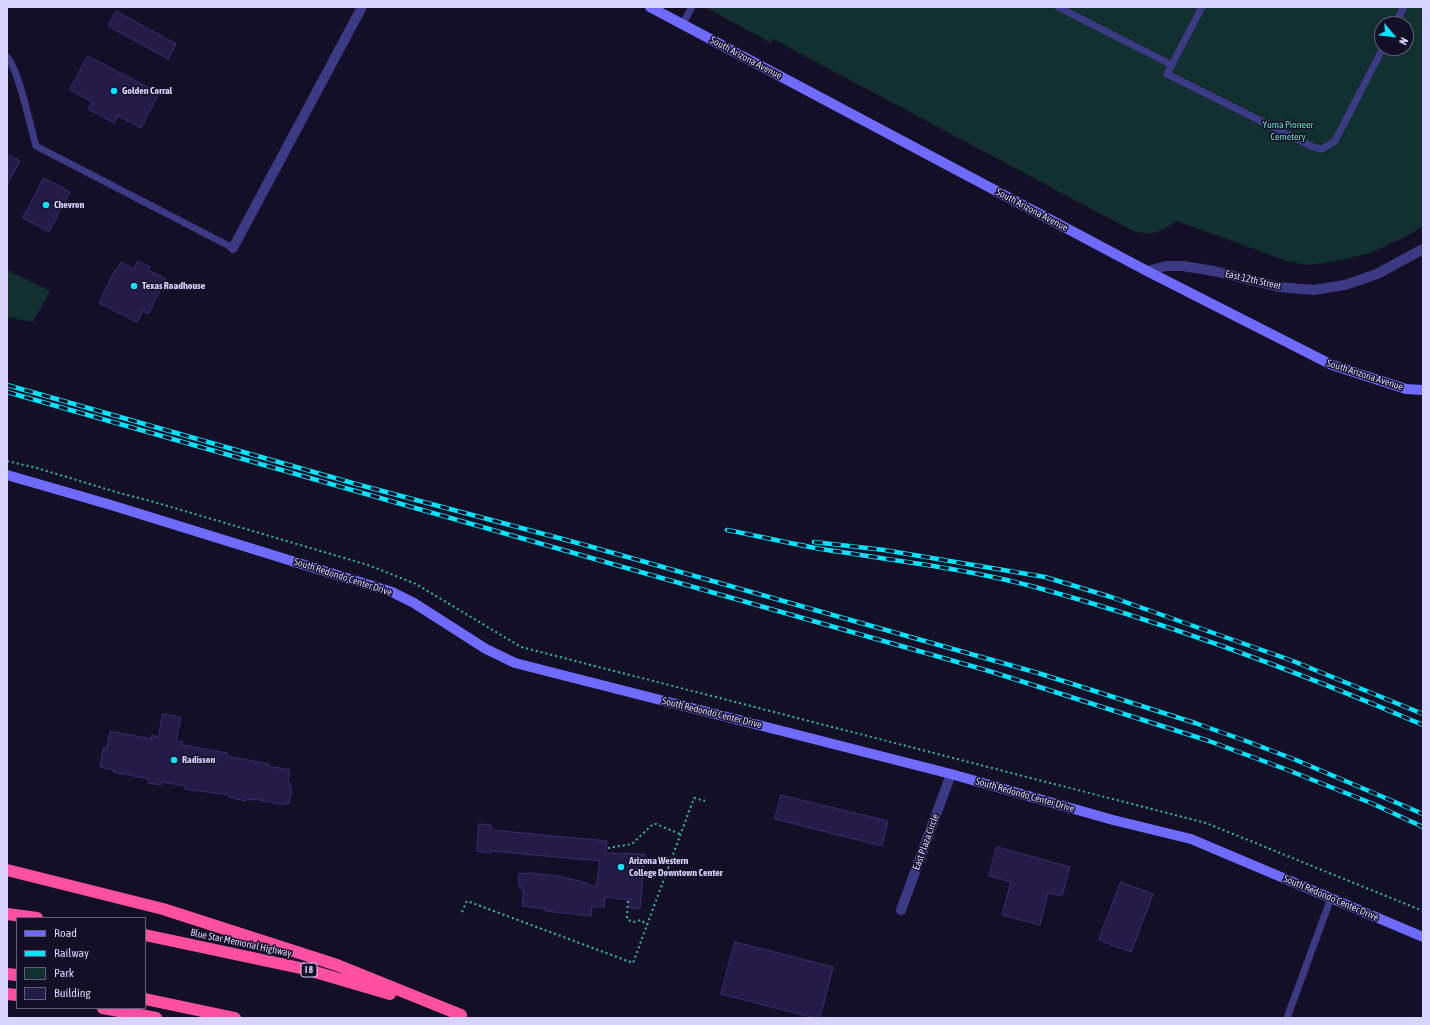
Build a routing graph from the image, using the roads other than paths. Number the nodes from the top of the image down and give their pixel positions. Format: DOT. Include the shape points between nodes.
graph roads {
  1 [pos="362,7"];
  2 [pos="650,7"];
  3 [pos="692,7"];
  4 [pos="1058,7"];
  5 [pos="1202,7"];
  6 [pos="1404,7"];
  7 [pos="1399,16"];
  8 [pos="682,25"];
  9 [pos="1379,56"];
  10 [pos="7,57"];
  11 [pos="1172,65"];
  12 [pos="233,248"];
  13 [pos="1423,249"];
  14 [pos="1147,271"];
  15 [pos="1423,390"];
  16 [pos="7,475"];
  17 [pos="951,774"];
  18 [pos="7,870"];
  19 [pos="1331,898"];
  20 [pos="901,910"];
  21 [pos="7,914"];
  22 [pos="30,917"];
  23 [pos="146,935"];
  24 [pos="1423,937"];
  25 [pos="146,999"];
  26 [pos="108,1009"];
  27 [pos="465,1016"];
  28 [pos="156,1018"];
  29 [pos="235,1018"];
  30 [pos="1287,1018"];
  1 -- 12 [label="street"];
  2 -- 8 [label="street, South Arizona Avenue"];
  3 -- 8 [label="lane"];
  4 -- 11 [label="lane"];
  5 -- 11 [label="lane"];
  6 -- 7 [label="lane"];
  8 -- 14 [label="street, South Arizona Avenue"];
  9 -- 11 [label="lane" via="1335,141 1322,149 1313,147 1167,74"];
  10 -- 12 [label="lane" via="16,75 36,146"];
  13 -- 14 [label="street, East 12th Street" via="1377,274 1345,285 1314,290 1278,287 1183,266 1166,266"];
  14 -- 15 [label="street, South Arizona Avenue" via="1332,365 1406,389"];
  16 -- 17 [label="street, South Redondo Center Drive" via="392,592 414,603 486,649 515,663"];
  17 -- 19 [label="street, South Redondo Center Drive" via="1202,843"];
  17 -- 20 [label="street, East Plaza Circle"];
  18 -- 27 [label="highway" via="163,909 337,965"];
  19 -- 24 [label="street, South Redondo Center Drive"];
  19 -- 30 [label="lane"];
  21 -- 22 [label="highway"];
  23 -- 27 [label="highway, Blue Star Memorial Highway / I 8" via="305,969"];
  25 -- 29 [label="highway"];
  26 -- 28 [label="highway"];
}
